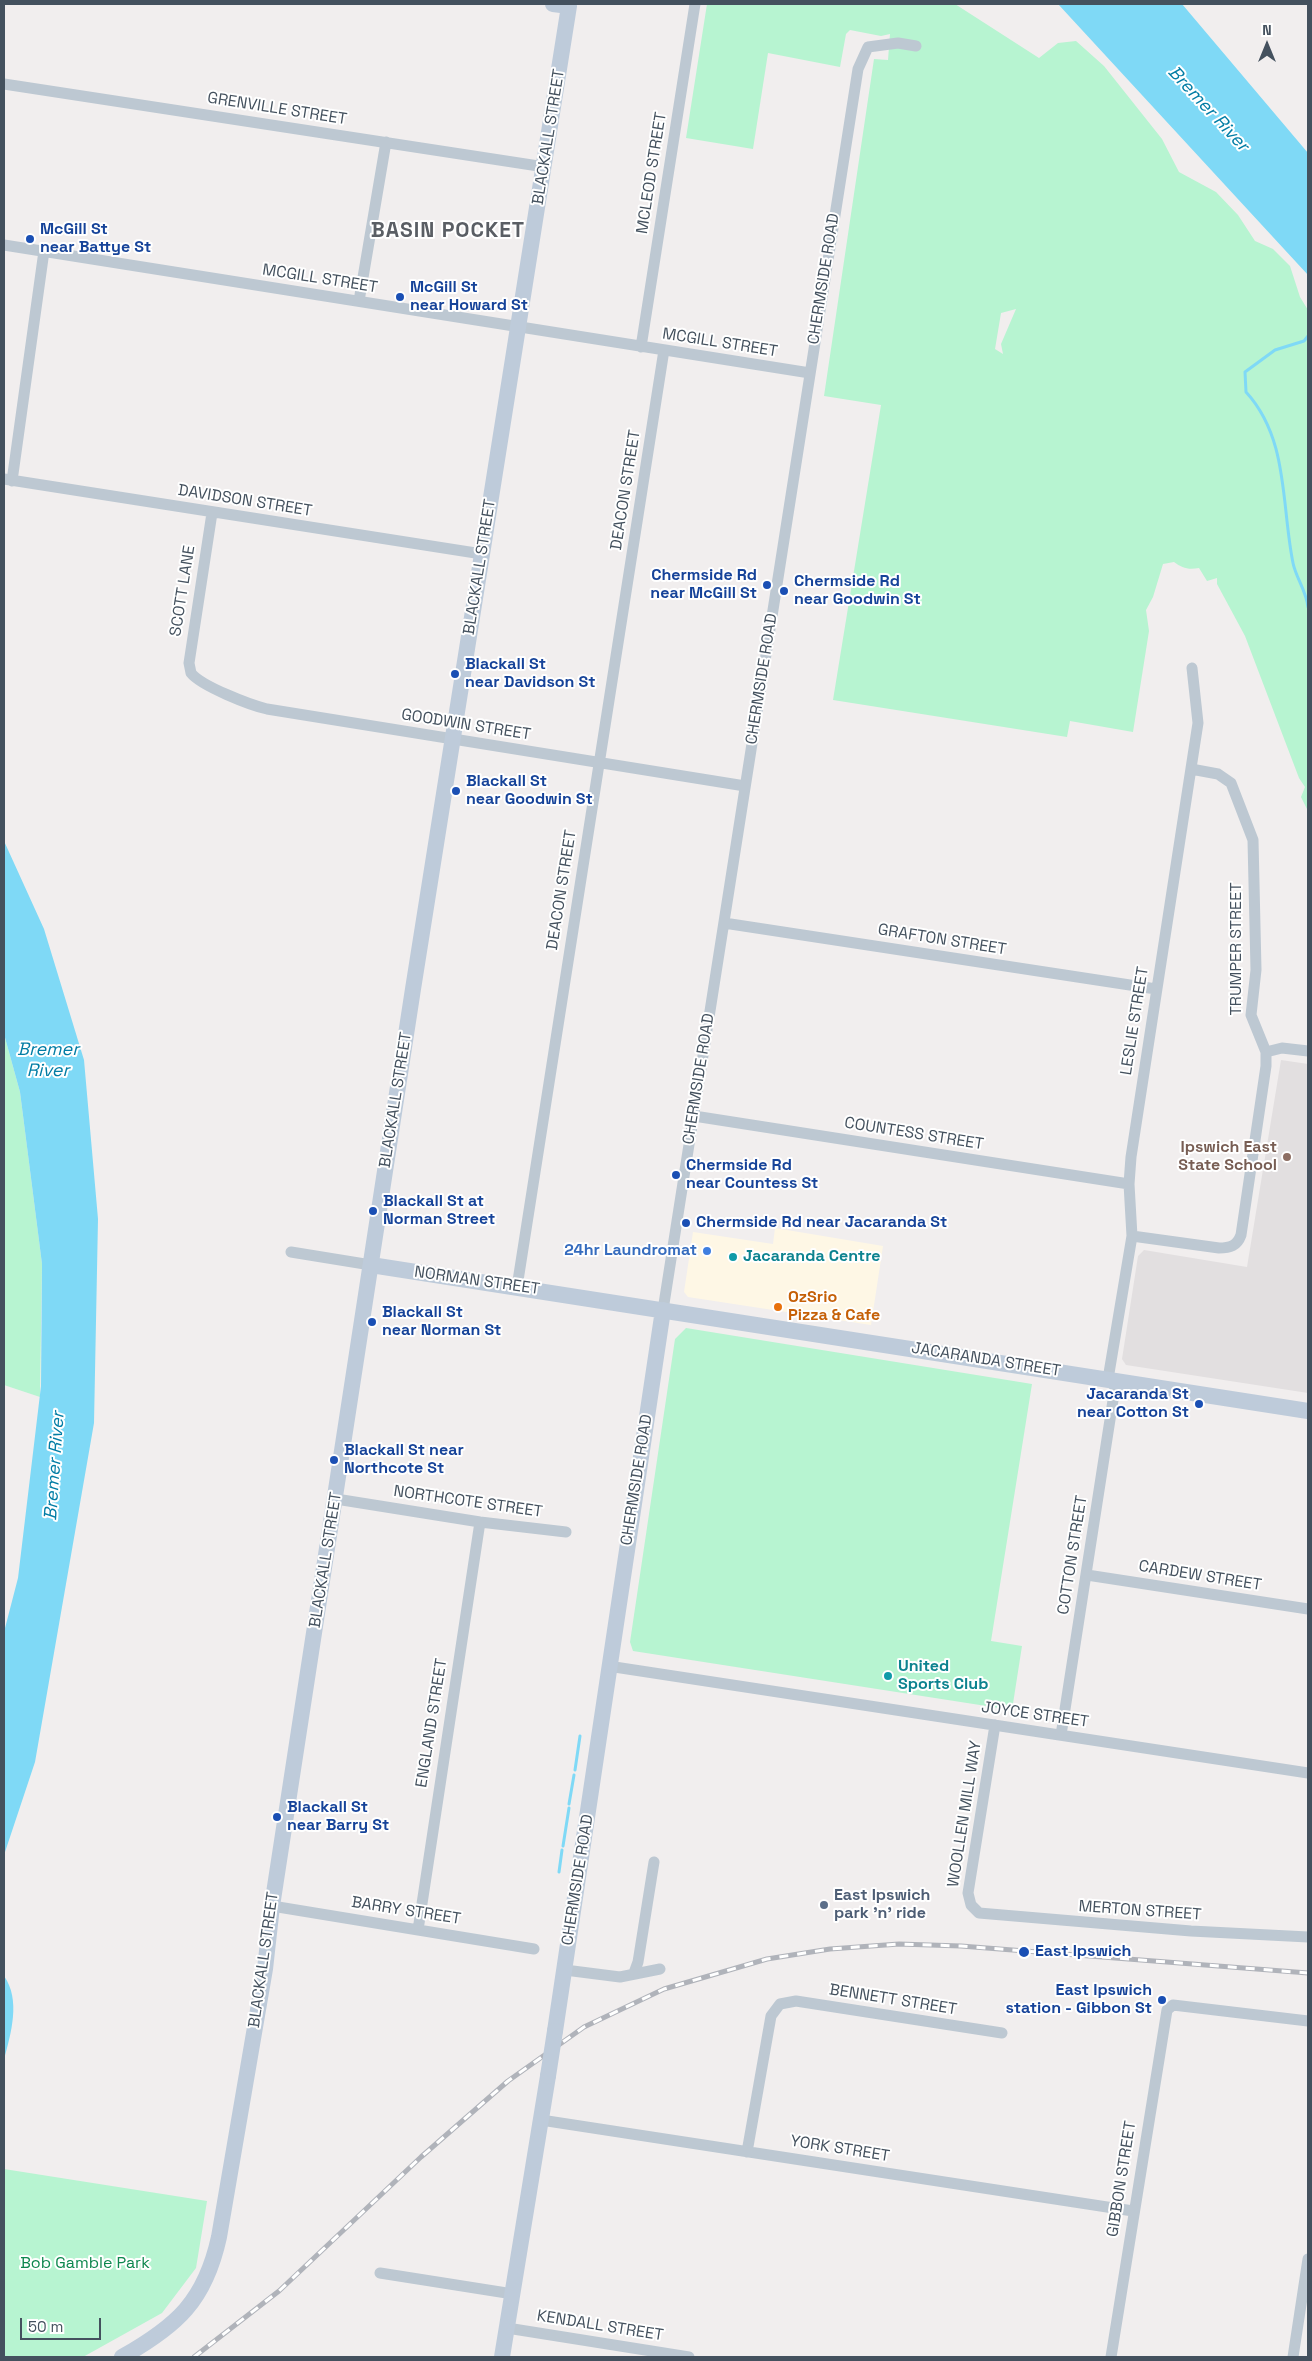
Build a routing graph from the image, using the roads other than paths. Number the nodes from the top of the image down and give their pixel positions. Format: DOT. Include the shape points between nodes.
graph roads {
  1 [pos="695,4"];
  2 [pos="564,5"];
  3 [pos="916,46"];
  4 [pos="4,84"];
  5 [pos="386,142"];
  6 [pos="544,167"];
  7 [pos="4,245"];
  8 [pos="44,251"];
  9 [pos="359,301"];
  10 [pos="518,328"];
  11 [pos="641,347"];
  12 [pos="664,350"];
  13 [pos="810,373"];
  14 [pos="8,480"];
  15 [pos="212,513"];
  16 [pos="482,554"];
  17 [pos="1192,668"];
  18 [pos="191,673"];
  19 [pos="453,740"];
  20 [pos="598,763"];
  21 [pos="1191,769"];
  22 [pos="745,786"];
  23 [pos="724,923"];
  24 [pos="1156,989"];
  25 [pos="1308,1051"];
  26 [pos="1266,1052"];
  27 [pos="694,1116"];
  28 [pos="1129,1184"];
  29 [pos="1132,1236"];
  30 [pos="291,1252"];
  31 [pos="372,1265"];
  32 [pos="517,1287"];
  33 [pos="663,1310"];
  34 [pos="1112,1380"];
  35 [pos="1308,1411"];
  36 [pos="336,1499"];
  37 [pos="480,1522"];
  38 [pos="566,1532"];
  39 [pos="1087,1574"];
  40 [pos="1308,1609"];
  41 [pos="608,1666"];
  42 [pos="995,1725"];
  43 [pos="1061,1735"];
  44 [pos="1308,1774"];
  45 [pos="654,1862"];
  46 [pos="272,1906"];
  47 [pos="973,1908"];
  48 [pos="418,1930"];
  49 [pos="1308,1937"];
  50 [pos="534,1949"];
  51 [pos="660,1969"];
  52 [pos="565,1970"];
  53 [pos="634,1973"];
  54 [pos="1308,2021"];
  55 [pos="1002,2033"];
  56 [pos="541,2120"];
  57 [pos="747,2152"];
  58 [pos="1133,2210"];
  59 [pos="1308,2258"];
  60 [pos="380,2273"];
  61 [pos="514,2294"];
  62 [pos="507,2328"];
  63 [pos="122,2357"];
  64 [pos="502,2357"];
  65 [pos="689,2357"];
  66 [pos="1111,2357"];
  67 [pos="1293,2357"];
  1 -- 11 [label="street, MCLEOD STREET"];
  2 -- 6 [label="street, BLACKALL STREET"];
  3 -- 13 [label="street, CHERMSIDE ROAD" via="898,43 868,47 858,69"];
  4 -- 5 [label="street, GRENVILLE STREET"];
  5 -- 6 [label="street, GRENVILLE STREET"];
  5 -- 9 [label="street"];
  6 -- 10 [label="street, BLACKALL STREET"];
  7 -- 8 [label="street, MCGILL STREET"];
  8 -- 9 [label="street, MCGILL STREET"];
  8 -- 14 [label="street"];
  9 -- 10 [label="street, MCGILL STREET"];
  10 -- 11 [label="street, MCGILL STREET"];
  10 -- 16 [label="street, BLACKALL STREET"];
  11 -- 12 [label="street, MCGILL STREET"];
  12 -- 13 [label="street, MCGILL STREET"];
  12 -- 20 [label="street, DEACON STREET"];
  13 -- 22 [label="street, CHERMSIDE ROAD"];
  14 -- 15 [label="street, DAVIDSON STREET"];
  15 -- 16 [label="street, DAVIDSON STREET"];
  15 -- 18 [label="street, SCOTT LANE" via="189,662"];
  16 -- 19 [label="street, BLACKALL STREET"];
  17 -- 21 [label="street, LESLIE STREET" via="1198,723"];
  18 -- 19 [label="street, GOODWIN STREET" via="198,680 261,708"];
  19 -- 20 [label="street, GOODWIN STREET"];
  19 -- 31 [label="street, BLACKALL STREET"];
  20 -- 22 [label="street, GOODWIN STREET"];
  20 -- 32 [label="street, DEACON STREET"];
  21 -- 24 [label="street, LESLIE STREET"];
  21 -- 26 [label="street, TRUMPER STREET" via="1218,774 1232,783 1252,834 1256,970 1251,1015"];
  22 -- 23 [label="street, CHERMSIDE ROAD"];
  23 -- 24 [label="street, GRAFTON STREET"];
  23 -- 27 [label="street, CHERMSIDE ROAD"];
  24 -- 28 [label="street, LESLIE STREET" via="1130,1157"];
  25 -- 26 [label="street" via="1282,1048"];
  26 -- 29 [label="street, TRUMPER STREET" via="1241,1235 1234,1245 1219,1248"];
  27 -- 28 [label="street, COUNTESS STREET"];
  27 -- 33 [label="street, CHERMSIDE ROAD"];
  28 -- 29 [label="street, LESLIE STREET"];
  29 -- 34 [label="street, LESLIE STREET"];
  30 -- 31 [label="street, NORMAN STREET"];
  31 -- 32 [label="street, NORMAN STREET"];
  31 -- 36 [label="street, BLACKALL STREET"];
  32 -- 33 [label="street, NORMAN STREET"];
  33 -- 34 [label="street, JACARANDA STREET"];
  33 -- 41 [label="street, CHERMSIDE ROAD"];
  34 -- 35 [label="street, JACARANDA STREET"];
  34 -- 39 [label="street, COTTON STREET"];
  36 -- 37 [label="street, NORTHCOTE STREET"];
  36 -- 46 [label="street, BLACKALL STREET"];
  37 -- 38 [label="street, NORTHCOTE STREET"];
  37 -- 48 [label="street, ENGLAND STREET"];
  39 -- 40 [label="street, CARDEW STREET"];
  39 -- 43 [label="street, COTTON STREET"];
  41 -- 42 [label="street, JOYCE STREET"];
  41 -- 52 [label="street, CHERMSIDE ROAD"];
  42 -- 43 [label="street, JOYCE STREET"];
  42 -- 47 [label="street, WOOLLEN MILL WAY" via="968,1893"];
  43 -- 44 [label="street, JOYCE STREET"];
  45 -- 53 [label="street"];
  46 -- 48 [label="street, BARRY STREET"];
  46 -- 63 [label="street, BLACKALL STREET" via="251,2051 215,2256 204,2284 182,2315 151,2340"];
  47 -- 49 [label="street, MERTON STREET" via="983,1915"];
  48 -- 50 [label="street, BARRY STREET"];
  51 -- 53 [label="street"];
  52 -- 53 [label="street" via="620,1977"];
  52 -- 56 [label="street, CHERMSIDE ROAD, bridge"];
  54 -- 58 [label="street, GIBBON STREET" via="1169,2006"];
  55 -- 57 [label="street, BENNETT STREET" via="796,2001 780,2004 771,2016"];
  56 -- 57 [label="street, YORK STREET"];
  56 -- 61 [label="street, CHERMSIDE ROAD"];
  57 -- 58 [label="street, YORK STREET"];
  58 -- 66 [label="street, GIBBON STREET"];
  59 -- 67 [label="street"];
  60 -- 61 [label="street"];
  61 -- 62 [label="street, CHERMSIDE ROAD"];
  62 -- 64 [label="street, CHERMSIDE ROAD"];
  62 -- 65 [label="street, KENDALL STREET"];
}
